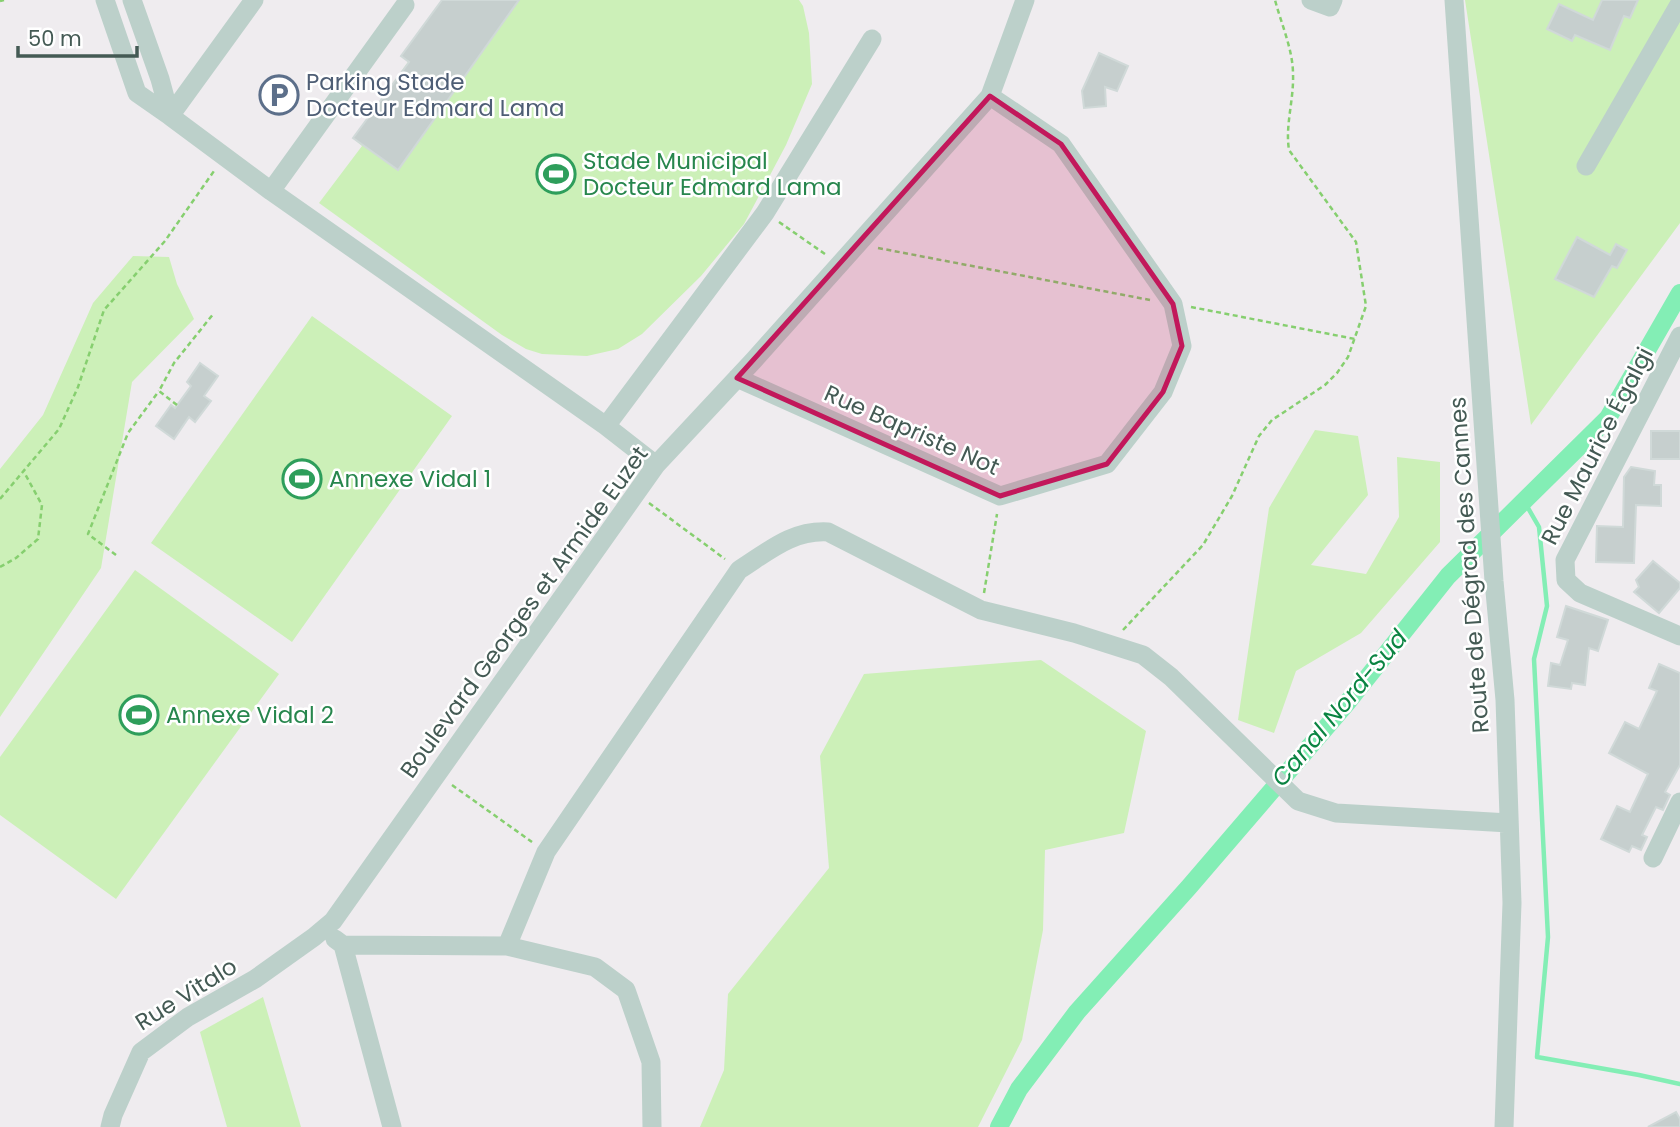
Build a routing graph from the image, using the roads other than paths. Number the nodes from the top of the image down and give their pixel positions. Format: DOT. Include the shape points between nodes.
graph roads {
  1 [pos="105,0"];
  2 [pos="132,0"];
  3 [pos="254,0"];
  4 [pos="1025,0"];
  5 [pos="1311,0"];
  6 [pos="1333,0"];
  7 [pos="1452,3"];
  8 [pos="1680,3"];
  9 [pos="405,5"];
  10 [pos="872,39"];
  11 [pos="990,96"];
  12 [pos="170,116"];
  13 [pos="1586,166"];
  14 [pos="271,191"];
  15 [pos="1677,352"];
  16 [pos="737,378"];
  17 [pos="606,426"];
  18 [pos="656,466"];
  19 [pos="1680,636"];
  20 [pos="1680,802"];
  21 [pos="1510,823"];
  22 [pos="1653,858"];
  23 [pos="323,930"];
  24 [pos="343,945"];
  25 [pos="507,946"];
  26 [pos="110,1127"];
  27 [pos="393,1127"];
  28 [pos="652,1127"];
  29 [pos="1504,1127"];
  1 -- 12 [label="street" via="137,93"];
  2 -- 12 [label="street"];
  3 -- 12 [label="street"];
  4 -- 11 [label="street, Boulevard Georges et Armide Euzet"];
  5 -- 6 [label="street" via="1330,7"];
  7 -- 21 [label="street, Route de Dégrad des Cannes" via="1505,700"];
  8 -- 13 [label="street"];
  9 -- 14 [label="street"];
  10 -- 17 [label="street" via="765,213"];
  11 -- 16 [label="street, Boulevard Georges et Armide Euzet"];
  11 -- 16 [label="street, Rue Bapriste Not" via="1061,144 1173,304 1182,346 1163,392 1107,464 1000,496"];
  12 -- 14 [label="street"];
  14 -- 17 [label="street"];
  15 -- 19 [label="street, Rue Maurice Égalgi" via="1565,560 1566,580 1580,593"];
  16 -- 18 [label="street, Boulevard Georges et Armide Euzet"];
  17 -- 18 [label="street"];
  18 -- 23 [label="street, Boulevard Georges et Armide Euzet"];
  20 -- 22 [label="street"];
  21 -- 25 [label="street" via="1336,813 1298,801 1143,655 981,610 828,531 810,531 785,540 739,570 546,852"];
  21 -- 29 [label="street, Route de Dégrad des Cannes" via="1512,903"];
  23 -- 24 [label="street"];
  23 -- 26 [label="street, Rue Vitalo" via="141,1052"];
  24 -- 25 [label="street"];
  24 -- 27 [label="street"];
  25 -- 28 [label="street" via="595,967 626,990 651,1062"];
}
